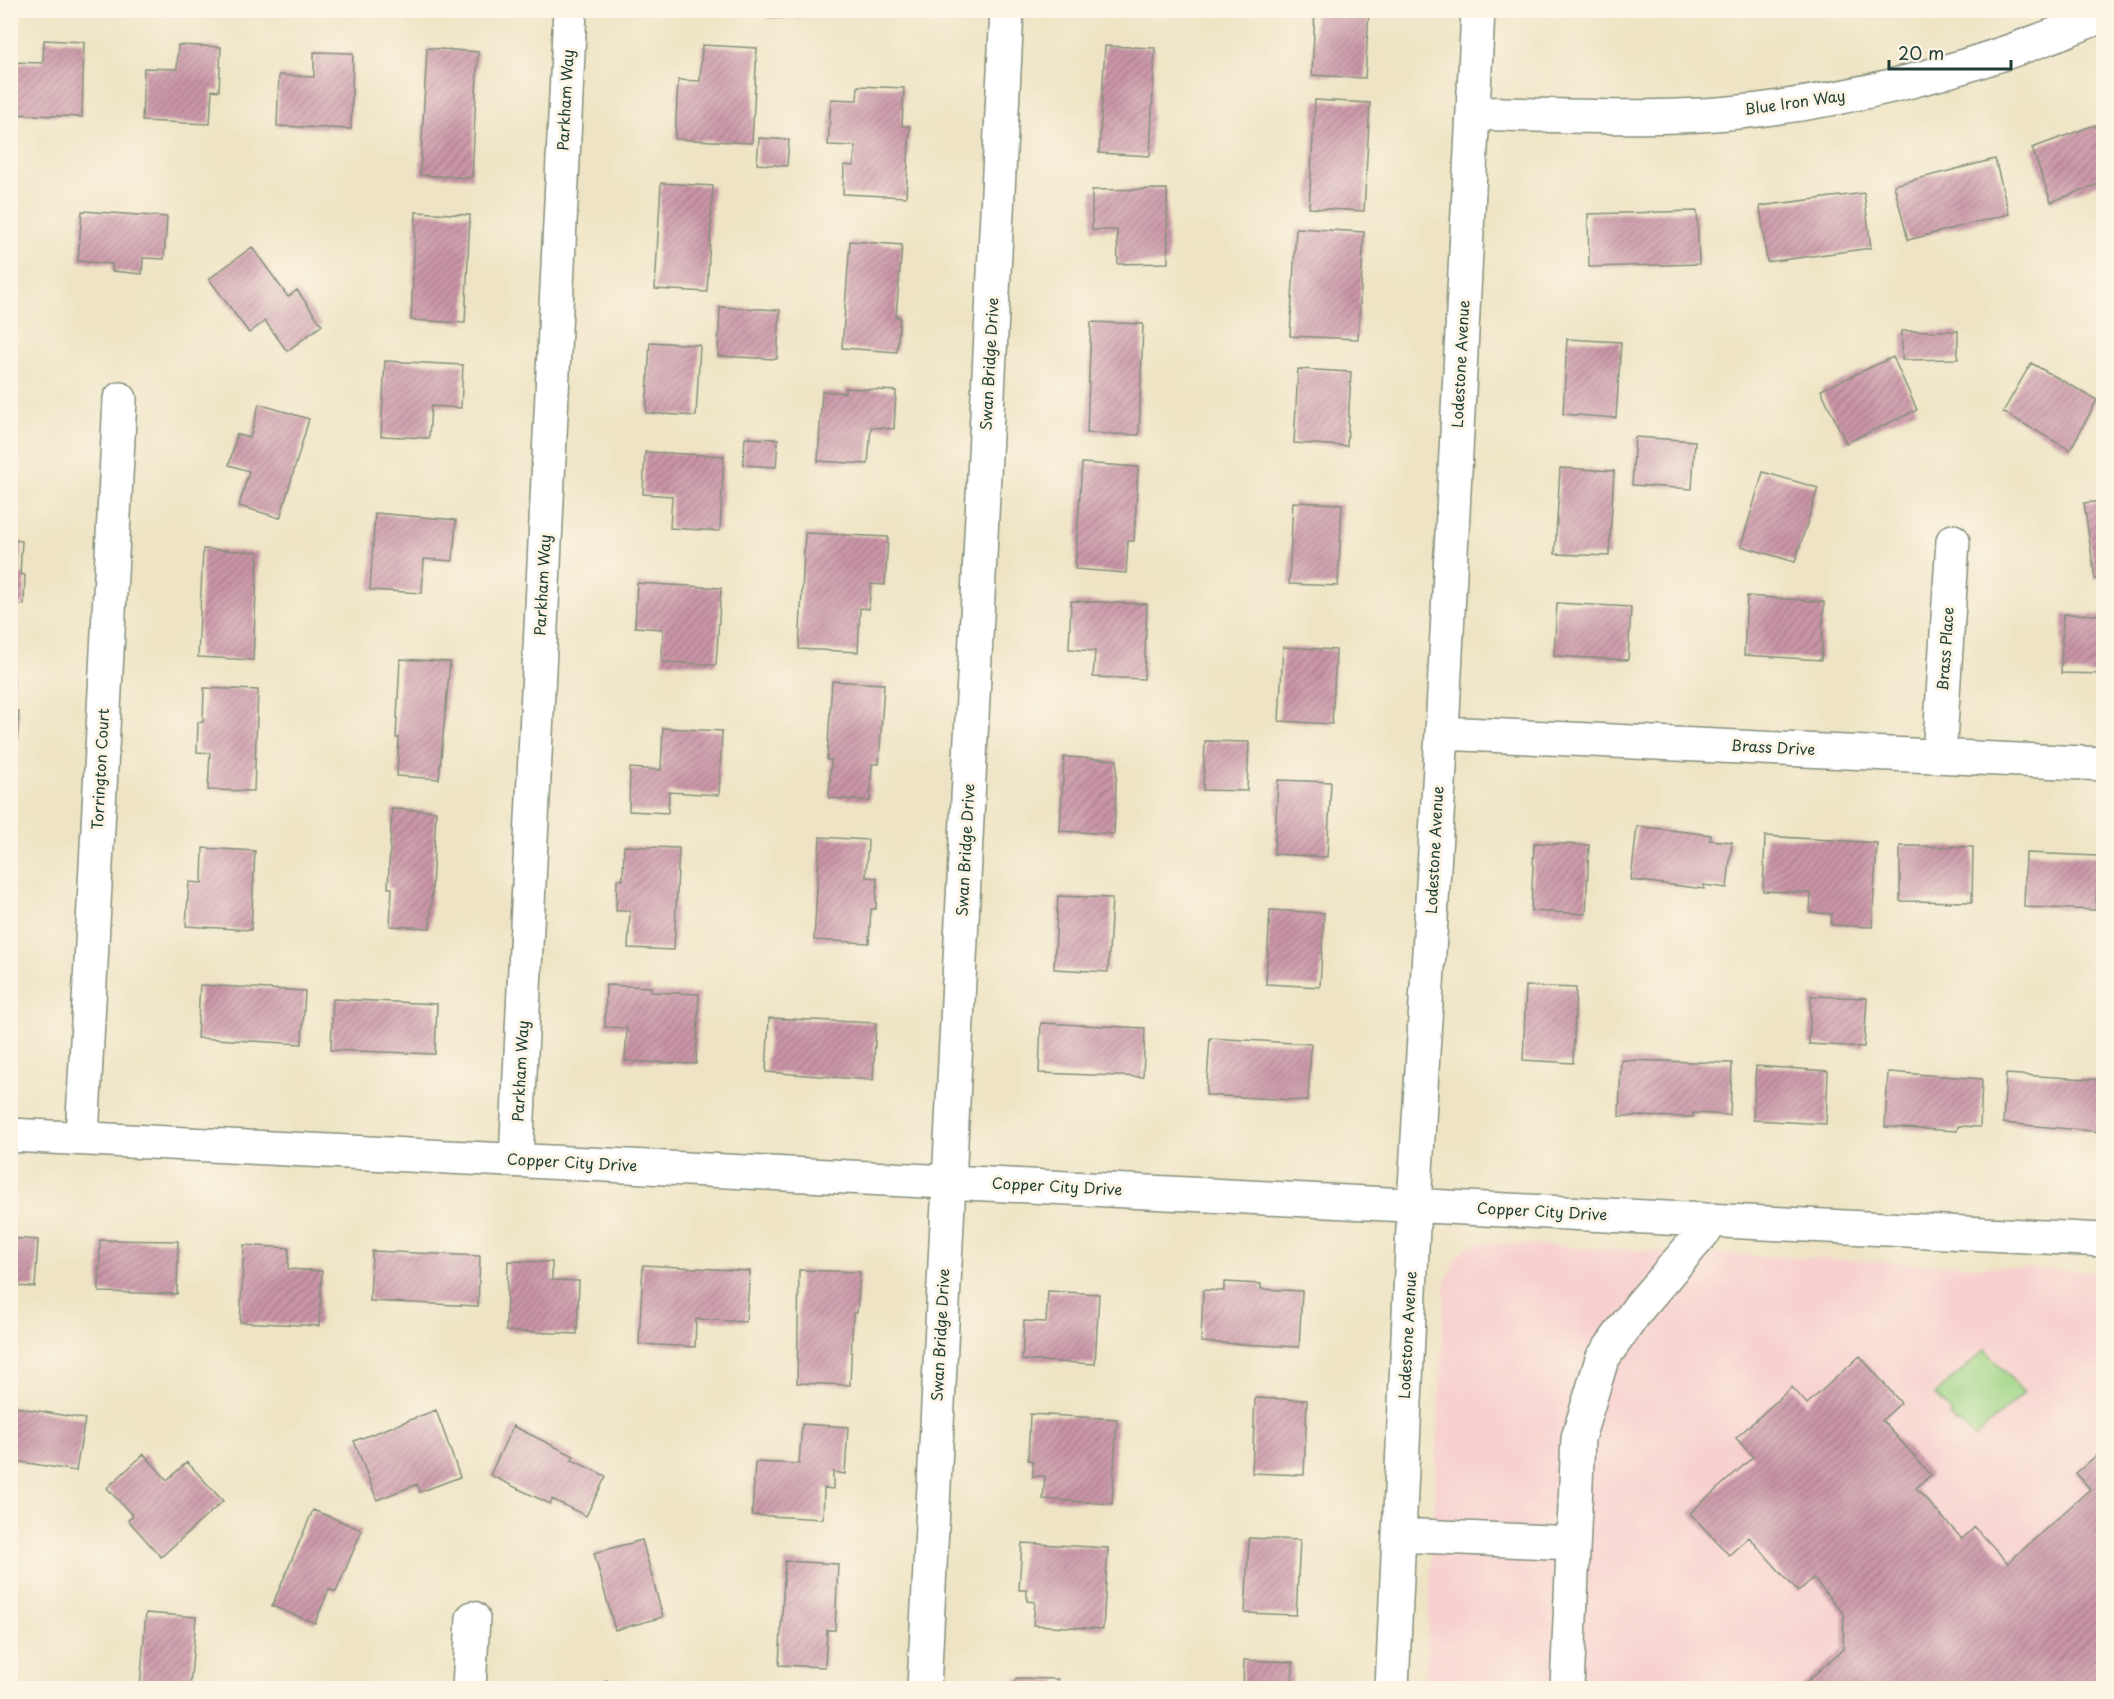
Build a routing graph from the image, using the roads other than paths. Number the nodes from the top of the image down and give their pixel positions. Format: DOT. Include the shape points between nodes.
graph roads {
  1 [pos="570,10"];
  2 [pos="1007,10"];
  3 [pos="1478,10"];
  4 [pos="2103,15"];
  5 [pos="1473,113"];
  6 [pos="120,399"];
  7 [pos="1953,542"];
  8 [pos="1442,733"];
  9 [pos="1939,756"];
  10 [pos="2103,764"];
  11 [pos="10,1135"];
  12 [pos="82,1138"];
  13 [pos="516,1160"];
  14 [pos="949,1182"];
  15 [pos="1414,1205"];
  16 [pos="1713,1221"];
  17 [pos="2103,1240"];
  18 [pos="1400,1535"];
  19 [pos="1573,1543"];
  20 [pos="473,1618"];
  21 [pos="469,1689"];
  22 [pos="924,1689"];
  23 [pos="1392,1689"];
  24 [pos="1567,1689"];
  1 -- 13 [label="street, Parkham Way"];
  2 -- 14 [label="street, Swan Bridge Drive"];
  3 -- 5 [label="street, Lodestone Avenue"];
  4 -- 5 [label="street, Blue Iron Way" via="1958,69 1861,94 1771,109 1668,115"];
  5 -- 8 [label="street, Lodestone Avenue"];
  6 -- 12 [label="street, Torrington Court"];
  7 -- 9 [label="street, Brass Place"];
  8 -- 9 [label="street, Brass Drive"];
  8 -- 15 [label="street, Lodestone Avenue"];
  9 -- 10 [label="street, Brass Drive"];
  11 -- 12 [label="street, Copper City Drive"];
  12 -- 13 [label="street, Copper City Drive"];
  13 -- 14 [label="street, Copper City Drive"];
  14 -- 15 [label="street, Copper City Drive"];
  14 -- 22 [label="street, Swan Bridge Drive"];
  15 -- 16 [label="street, Copper City Drive"];
  15 -- 18 [label="street, Lodestone Avenue"];
  16 -- 17 [label="street, Copper City Drive"];
  16 -- 19 [label="street" via="1640,1306 1602,1359 1578,1438"];
  18 -- 19 [label="street"];
  18 -- 23 [label="street, Lodestone Avenue"];
  19 -- 24 [label="street"];
  20 -- 21 [label="street"];
}
